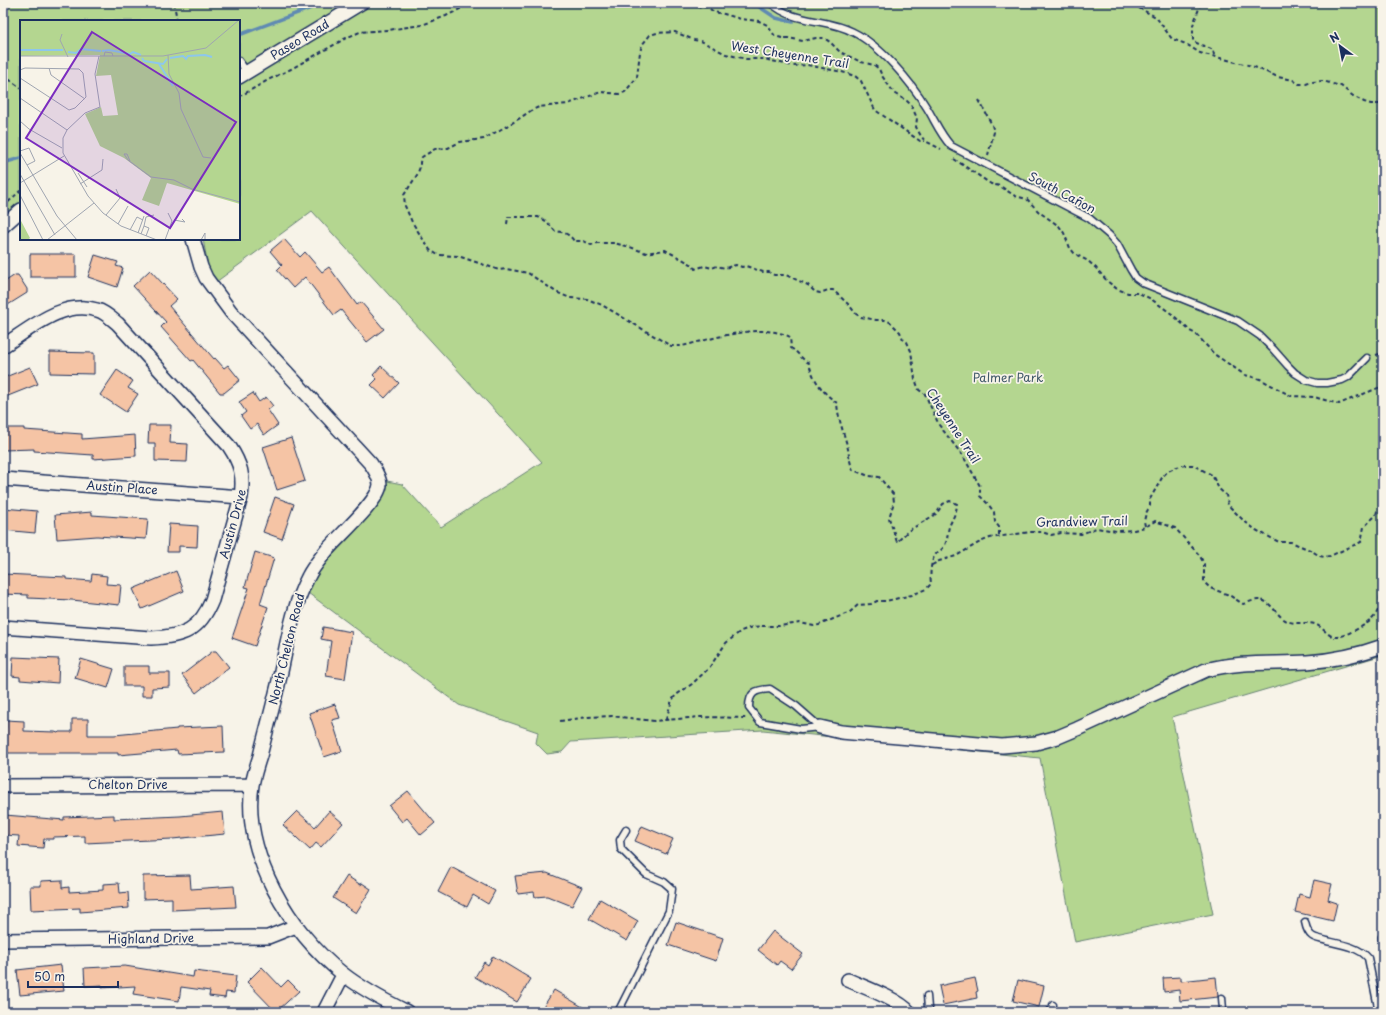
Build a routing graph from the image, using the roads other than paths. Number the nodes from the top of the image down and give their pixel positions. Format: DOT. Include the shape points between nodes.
graph roads {
  1 [pos="361,3"];
  2 [pos="771,3"];
  3 [pos="240,64"];
  4 [pos="243,75"];
  5 [pos="20,211"];
  6 [pos="3,226"];
  7 [pos="193,240"];
  8 [pos="3,346"];
  9 [pos="1367,358"];
  10 [pos="3,479"];
  11 [pos="241,497"];
  12 [pos="3,628"];
  13 [pos="1383,646"];
  14 [pos="820,727"];
  15 [pos="252,784"];
  16 [pos="3,786"];
  17 [pos="626,830"];
  18 [pos="1305,922"];
  19 [pos="296,926"];
  20 [pos="3,940"];
  21 [pos="1382,940"];
  22 [pos="1383,952"];
  23 [pos="343,975"];
  24 [pos="848,980"];
  25 [pos="927,996"];
  26 [pos="1222,998"];
  27 [pos="1053,1005"];
  28 [pos="324,1012"];
  29 [pos="407,1012"];
  30 [pos="618,1012"];
  31 [pos="909,1012"];
  32 [pos="930,1012"];
  33 [pos="1049,1012"];
  34 [pos="1222,1012"];
  35 [pos="1379,1012"];
  1 -- 4 [label="street, Paseo Road"];
  2 -- 9 [label="lane, South Cañon" via="786,13 805,20 841,27 865,40 900,72 928,109 951,146 1089,218 1117,244 1136,278 1238,321 1260,336 1295,373 1306,380 1317,383 1342,380"];
  3 -- 4 [label="lane"];
  5 -- 6 [label="street"];
  7 -- 15 [label="street, North Chelton Road" via="201,267 214,290 231,312 371,464 380,484 371,503 327,550 302,590"];
  8 -- 11 [label="street, Austin Drive" via="62,310 87,308 99,310 109,316 229,446 243,473"];
  10 -- 11 [label="street, Austin Place"];
  11 -- 12 [label="street, Austin Drive" via="212,600 200,622 189,630 178,635 151,638"];
  13 -- 14 [label="street" via="1344,658 1220,666 1077,729 1019,746 841,732"];
  14 -- 14 [label="lane" via="796,706 770,689 759,690 752,694 749,701 749,708 760,722 801,729"];
  15 -- 16 [label="street, Chelton Drive"];
  15 -- 19 [label="street, North Chelton Road" via="251,814 260,858"];
  17 -- 30 [label="lane" via="620,840 621,849 646,874 664,882 672,889 669,911"];
  18 -- 35 [label="lane" via="1312,936 1339,943 1363,953 1368,958"];
  19 -- 20 [label="street, Highland Drive" via="268,937"];
  19 -- 23 [label="street, North Chelton Road"];
  21 -- 22 [label="lane"];
  23 -- 28 [label="street"];
  23 -- 29 [label="street, North Chelton Road"];
  24 -- 31 [label="street" via="895,1001"];
  25 -- 32 [label="lane"];
  26 -- 34 [label="lane"];
  27 -- 33 [label="lane"];
}
